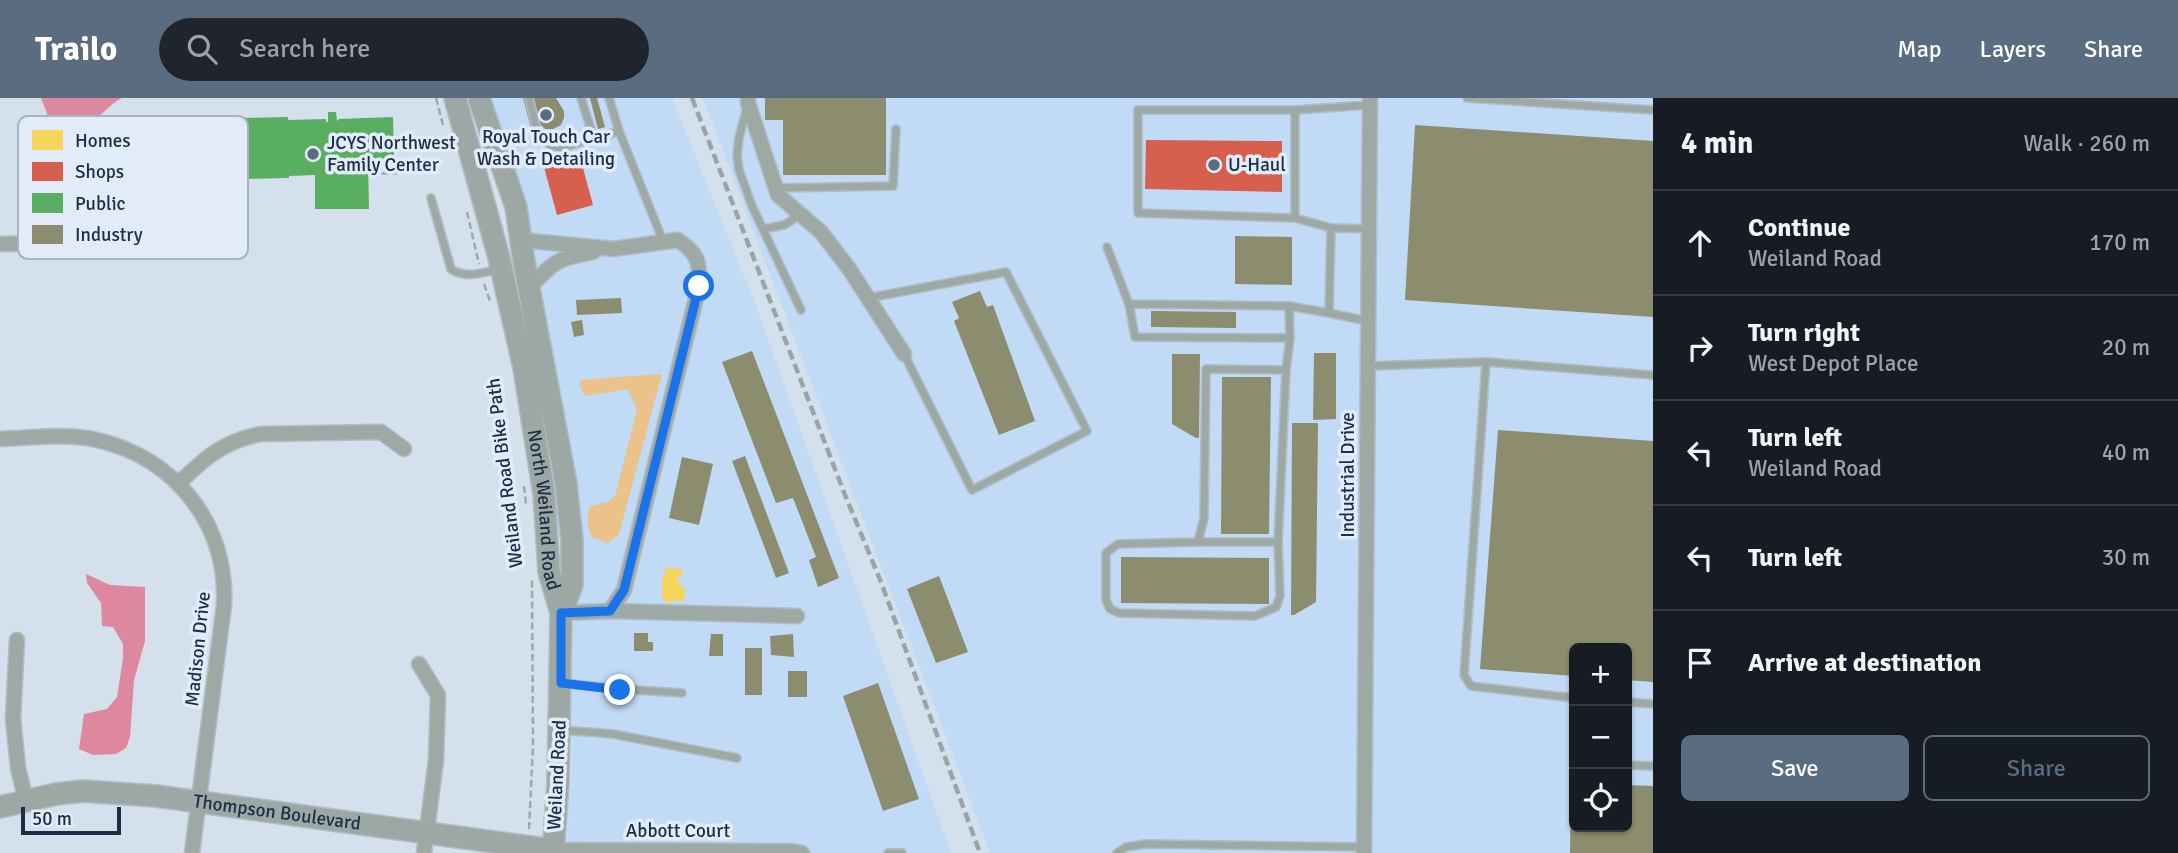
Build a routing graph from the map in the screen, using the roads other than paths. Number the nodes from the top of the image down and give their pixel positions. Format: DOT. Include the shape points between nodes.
graph roads {
  1 [pos="456,98"];
  2 [pos="480,98"];
  3 [pos="495,98"];
  4 [pos="529,98"];
  5 [pos="581,98"];
  6 [pos="609,98"];
  7 [pos="1467,98"];
  8 [pos="748,101"];
  9 [pos="1370,102"];
  10 [pos="1294,110"];
  11 [pos="1653,110"];
  12 [pos="896,130"];
  13 [pos="619,131"];
  14 [pos="593,138"];
  15 [pos="776,188"];
  16 [pos="431,198"];
  17 [pos="800,215"];
  18 [pos="1295,218"];
  19 [pos="1331,228"];
  20 [pos="763,229"];
  21 [pos="1369,229"];
  22 [pos="521,240"];
  23 [pos="663,241"];
  24 [pos="0,244"];
  25 [pos="18,244"];
  26 [pos="1107,247"];
  27 [pos="613,249"];
  28 [pos="524,262"];
  29 [pos="492,271"];
  30 [pos="529,288"];
  31 [pos="868,298"];
  32 [pos="1129,304"];
  33 [pos="1289,306"];
  34 [pos="800,310"];
  35 [pos="1329,313"];
  36 [pos="1368,321"];
  37 [pos="1290,338"];
  38 [pos="904,355"];
  39 [pos="1486,362"];
  40 [pos="1368,366"];
  41 [pos="1286,370"];
  42 [pos="1653,375"];
  43 [pos="0,439"];
  44 [pos="404,449"];
  45 [pos="178,484"];
  46 [pos="1198,542"];
  47 [pos="1279,542"];
  48 [pos="610,611"];
  49 [pos="561,613"];
  50 [pos="797,616"];
  51 [pos="17,640"];
  52 [pos="419,664"];
  53 [pos="561,683"];
  54 [pos="682,693"];
  55 [pos="1569,697"];
  56 [pos="1632,702"];
  57 [pos="1653,704"];
  58 [pos="560,730"];
  59 [pos="737,758"];
  60 [pos="1632,765"];
  61 [pos="1653,766"];
  62 [pos="26,801"];
  63 [pos="199,802"];
  64 [pos="0,807"];
  65 [pos="425,843"];
  66 [pos="1364,850"];
  67 [pos="553,852"];
  68 [pos="606,852"];
  69 [pos="192,853"];
  70 [pos="802,853"];
  71 [pos="888,853"];
  72 [pos="902,853"];
  73 [pos="1117,853"];
  1 -- 29 [label="main road, North Weiland Road"];
  2 -- 22 [label="main road, North Weiland Road" via="516,207"];
  3 -- 22 [label="main road" via="524,211"];
  4 -- 14 [label="lane" via="536,126 550,146 563,148"];
  5 -- 14 [label="lane"];
  6 -- 13 [label="lane"];
  7 -- 11 [label="lane"];
  8 -- 15 [label="street"];
  8 -- 20 [label="lane" via="738,163"];
  9 -- 10 [label="lane"];
  9 -- 21 [label="street, Industrial Drive"];
  10 -- 18 [label="lane"];
  10 -- 18 [label="lane" via="1138,110 1138,214"];
  12 -- 15 [label="lane" via="893,186"];
  13 -- 14 [label="lane"];
  13 -- 23 [label="lane"];
  15 -- 17 [label="street"];
  16 -- 29 [label="lane" via="451,268 457,273"];
  17 -- 20 [label="lane" via="784,225"];
  17 -- 31 [label="street" via="821,232"];
  18 -- 19 [label="lane"];
  19 -- 21 [label="lane"];
  19 -- 35 [label="lane"];
  20 -- 34 [label="lane"];
  21 -- 36 [label="street, Industrial Drive"];
  22 -- 27 [label="street"];
  22 -- 28 [label="main road, North Weiland Road"];
  23 -- 27 [label="street"];
  23 -- 48 [label="street" via="678,240 696,255 699,286 624,590"];
  24 -- 25 [label="street"];
  26 -- 32 [label="lane"];
  27 -- 30 [label="street" via="563,258"];
  28 -- 29 [label="lane"];
  28 -- 30 [label="main road, North Weiland Road"];
  29 -- 49 [label="main road, North Weiland Road" via="524,368 542,481 549,572"];
  30 -- 49 [label="main road, North Weiland Road" via="566,483 572,541 572,584"];
  31 -- 38 [label="street"];
  31 -- 38 [label="lane" via="1006,272 1087,431 972,490"];
  32 -- 33 [label="lane"];
  32 -- 37 [label="lane" via="1135,337"];
  33 -- 35 [label="lane"];
  33 -- 37 [label="lane"];
  35 -- 36 [label="lane"];
  36 -- 40 [label="street, Industrial Drive"];
  37 -- 41 [label="lane"];
  39 -- 40 [label="lane"];
  39 -- 42 [label="lane"];
  39 -- 55 [label="lane" via="1464,675 1471,686"];
  40 -- 66 [label="street, Industrial Drive"];
  41 -- 46 [label="lane" via="1206,369 1204,517"];
  41 -- 47 [label="lane"];
  43 -- 45 [label="street, Madison Drive" via="96,440 150,460"];
  44 -- 45 [label="street" via="381,432 260,434 224,445"];
  45 -- 63 [label="street, Madison Drive" via="204,516 225,585"];
  46 -- 47 [label="lane"];
  46 -- 47 [label="lane" via="1112,547 1106,554 1110,609 1119,613 1255,616 1267,612 1276,607 1280,596"];
  48 -- 49 [label="street"];
  48 -- 50 [label="street"];
  49 -- 53 [label="main road, Weiland Road"];
  51 -- 62 [label="street" via="13,718"];
  52 -- 65 [label="street" via="438,695 436,760"];
  53 -- 54 [label="lane"];
  53 -- 58 [label="main road, Weiland Road"];
  56 -- 57 [label="lane"];
  58 -- 59 [label="lane" via="614,734"];
  58 -- 67 [label="main road, Weiland Road"];
  60 -- 61 [label="lane"];
  62 -- 63 [label="main road, Thompson Boulevard" via="94,791"];
  62 -- 64 [label="main road, Thompson Boulevard"];
  63 -- 65 [label="main road, Thompson Boulevard"];
  63 -- 69 [label="street, Madison Drive"];
  65 -- 67 [label="main road, Thompson Boulevard"];
  66 -- 73 [label="lane" via="1146,844"];
  67 -- 68 [label="street, Abbott Court"];
  68 -- 70 [label="street, Abbott Court"];
  71 -- 72 [label="lane"];
}
